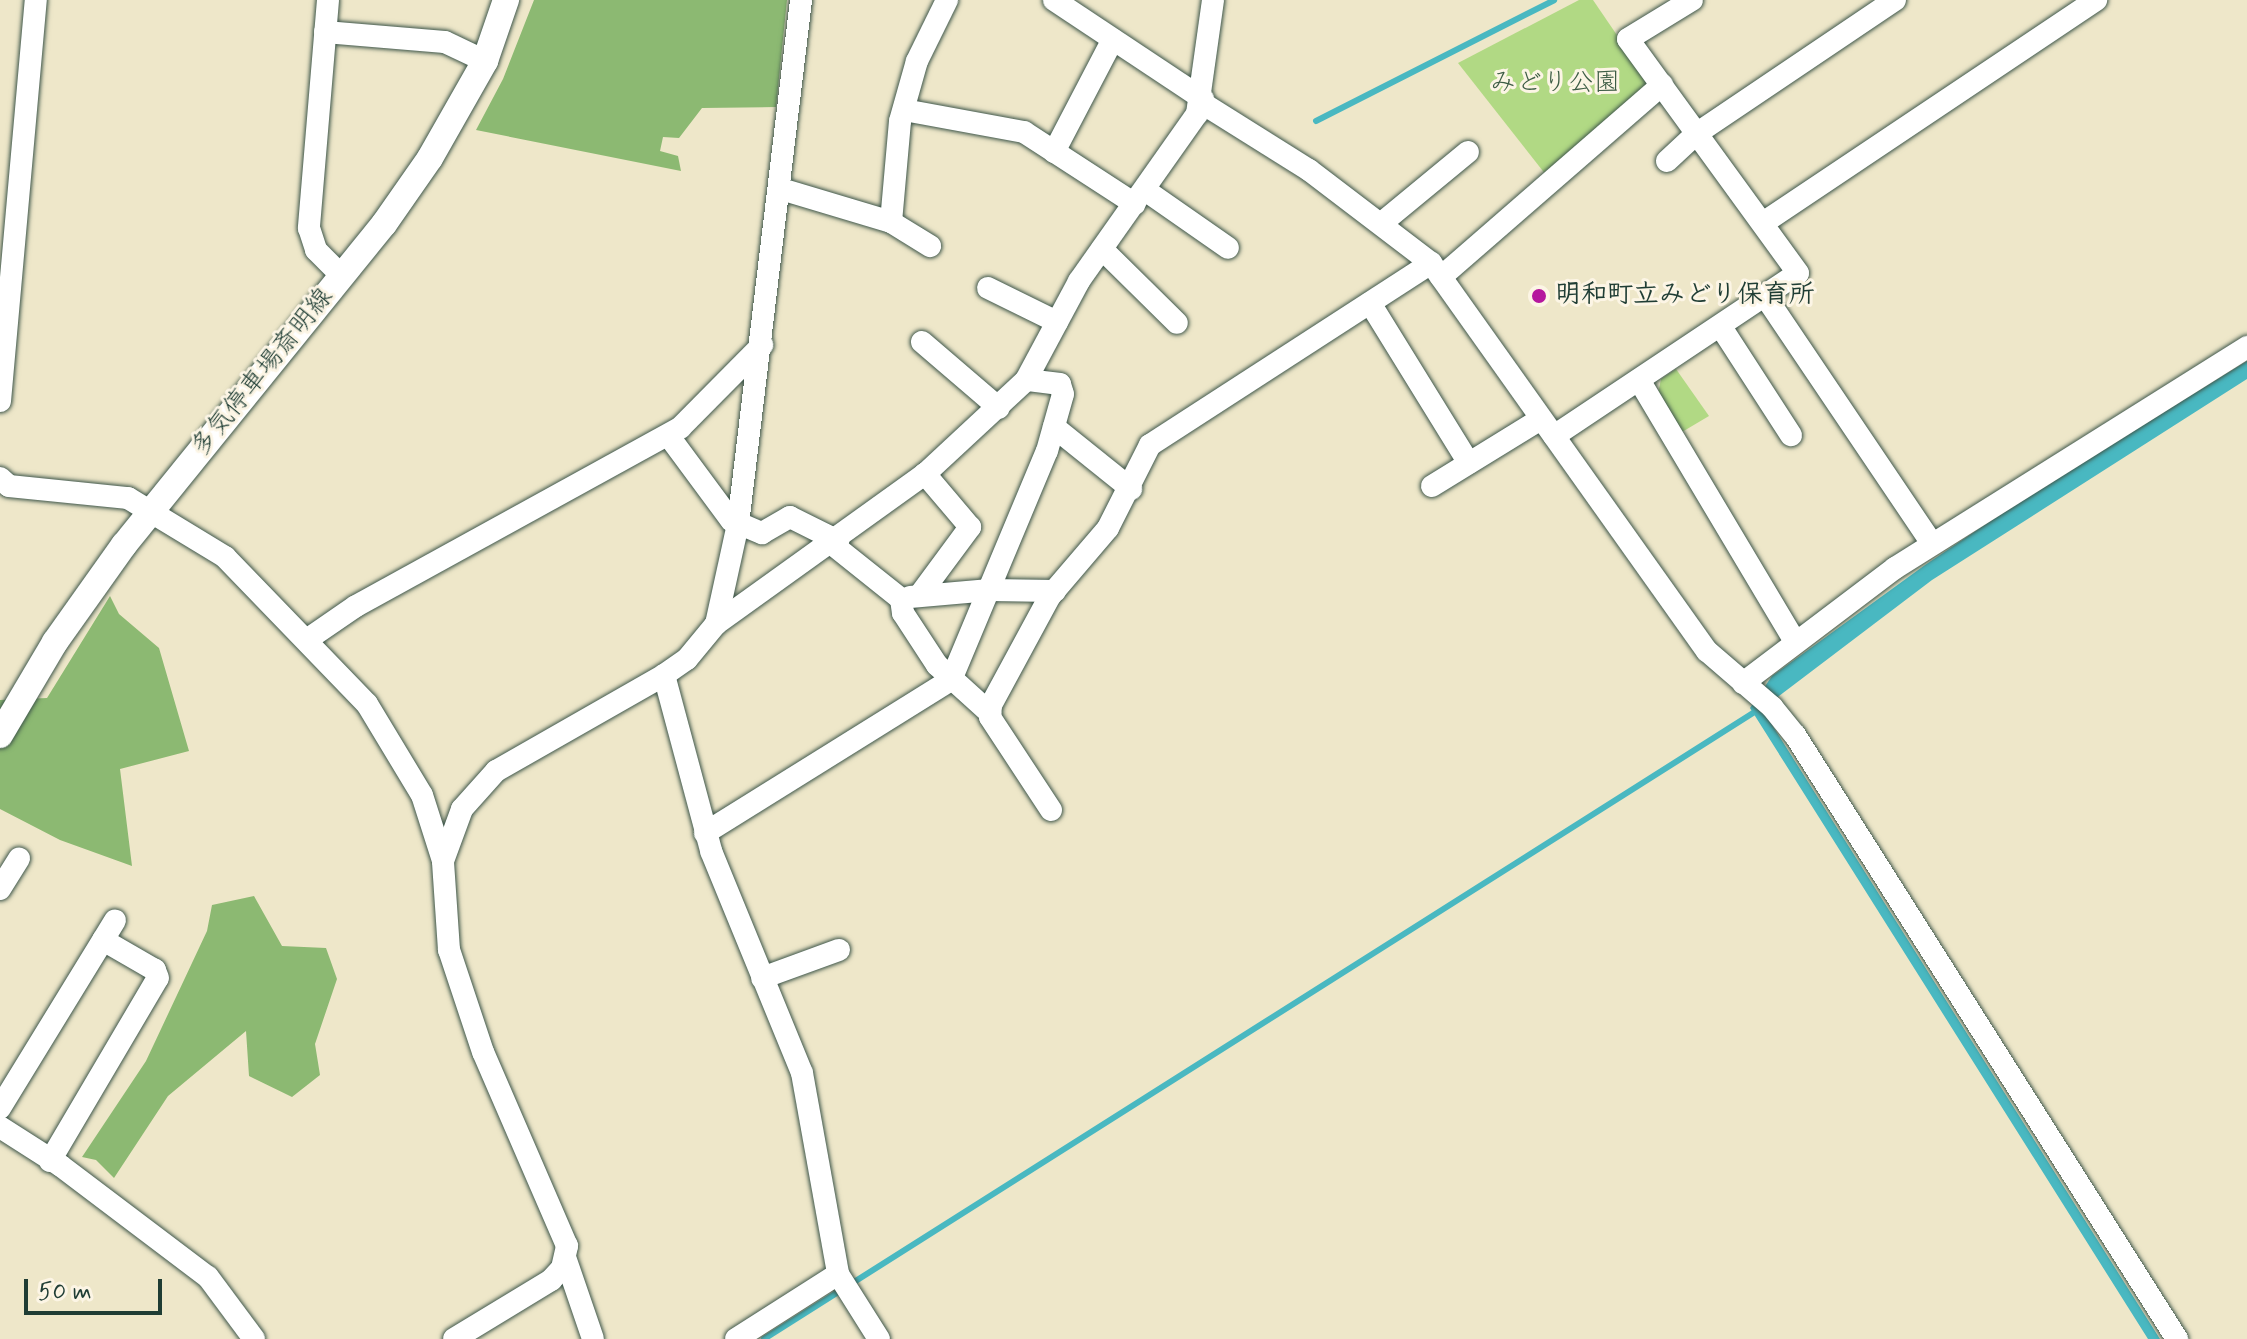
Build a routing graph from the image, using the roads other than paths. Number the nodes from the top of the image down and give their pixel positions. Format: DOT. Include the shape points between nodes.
graph roads {
  1 [pos="36,0"];
  2 [pos="328,0"];
  3 [pos="506,0"];
  4 [pos="801,0"];
  5 [pos="947,0"];
  6 [pos="1054,0"];
  7 [pos="1213,0"];
  8 [pos="1692,0"];
  9 [pos="1895,0"];
  10 [pos="2096,0"];
  11 [pos="325,32"];
  12 [pos="1113,39"];
  13 [pos="485,61"];
  14 [pos="1662,85"];
  15 [pos="1202,101"];
  16 [pos="904,110"];
  17 [pos="1696,134"];
  18 [pos="1054,152"];
  19 [pos="1468,152"];
  20 [pos="1667,161"];
  21 [pos="781,189"];
  22 [pos="1140,197"];
  23 [pos="891,222"];
  24 [pos="1383,222"];
  25 [pos="1763,223"];
  26 [pos="930,246"];
  27 [pos="1228,248"];
  28 [pos="1102,249"];
  29 [pos="1436,270"];
  30 [pos="342,276"];
  31 [pos="988,288"];
  32 [pos="1765,296"];
  33 [pos="1370,303"];
  34 [pos="1057,322"];
  35 [pos="1177,323"];
  36 [pos="1721,327"];
  37 [pos="922,342"];
  38 [pos="762,345"];
  39 [pos="2247,347"];
  40 [pos="1026,380"];
  41 [pos="1639,380"];
  42 [pos="0,401"];
  43 [pos="999,408"];
  44 [pos="1054,427"];
  45 [pos="1548,427"];
  46 [pos="668,435"];
  47 [pos="1791,435"];
  48 [pos="1469,463"];
  49 [pos="925,474"];
  50 [pos="0,478"];
  51 [pos="1432,486"];
  52 [pos="1131,489"];
  53 [pos="151,511"];
  54 [pos="738,524"];
  55 [pos="835,542"];
  56 [pos="1932,544"];
  57 [pos="990,590"];
  58 [pos="1055,591"];
  59 [pos="910,597"];
  60 [pos="716,624"];
  61 [pos="308,639"];
  62 [pos="1795,642"];
  63 [pos="664,675"];
  64 [pos="951,680"];
  65 [pos="1748,686"];
  66 [pos="990,713"];
  67 [pos="0,735"];
  68 [pos="1051,810"];
  69 [pos="705,833"];
  70 [pos="19,858"];
  71 [pos="443,861"];
  72 [pos="0,889"];
  73 [pos="115,920"];
  74 [pos="103,940"];
  75 [pos="839,950"];
  76 [pos="762,978"];
  77 [pos="0,1108"];
  78 [pos="0,1127"];
  79 [pos="50,1161"];
  80 [pos="566,1260"];
  81 [pos="839,1275"];
  82 [pos="254,1339"];
  83 [pos="454,1339"];
  84 [pos="593,1339"];
  85 [pos="736,1339"];
  86 [pos="879,1339"];
  87 [pos="2177,1339"];
  1 -- 42 [label="street"];
  2 -- 11 [label="street"];
  3 -- 13 [label="main road, 多気停車場斎明線"];
  4 -- 21 [label="street"];
  5 -- 16 [label="street" via="917,61"];
  6 -- 12 [label="street"];
  7 -- 15 [label="street"];
  8 -- 14 [label="street" via="1628,39"];
  9 -- 17 [label="street"];
  10 -- 25 [label="street"];
  11 -- 13 [label="street" via="445,42"];
  11 -- 30 [label="street" via="309,228 316,250"];
  12 -- 15 [label="street"];
  12 -- 18 [label="street"];
  13 -- 30 [label="main road, 多気停車場斎明線" via="430,158"];
  14 -- 17 [label="street"];
  14 -- 29 [label="street"];
  15 -- 22 [label="street"];
  15 -- 24 [label="street"];
  16 -- 18 [label="street" via="1024,132"];
  16 -- 23 [label="street"];
  17 -- 20 [label="street"];
  17 -- 25 [label="street"];
  18 -- 22 [label="street"];
  19 -- 24 [label="street"];
  21 -- 23 [label="street"];
  21 -- 38 [label="street"];
  22 -- 27 [label="street"];
  22 -- 28 [label="street"];
  23 -- 26 [label="street"];
  24 -- 29 [label="street"];
  25 -- 32 [label="street" via="1798,273"];
  28 -- 34 [label="street"];
  28 -- 35 [label="street"];
  29 -- 33 [label="street"];
  29 -- 45 [label="street"];
  30 -- 53 [label="main road, 多気停車場斎明線"];
  31 -- 34 [label="street"];
  32 -- 36 [label="street"];
  32 -- 56 [label="street"];
  33 -- 48 [label="street"];
  33 -- 52 [label="street" via="1150,445"];
  34 -- 40 [label="street"];
  36 -- 41 [label="street"];
  36 -- 47 [label="street"];
  37 -- 43 [label="street"];
  38 -- 46 [label="street"];
  38 -- 54 [label="street"];
  39 -- 56 [label="street"];
  40 -- 43 [label="street"];
  40 -- 44 [label="street" via="1060,384 1063,394"];
  41 -- 45 [label="street"];
  41 -- 62 [label="street"];
  43 -- 49 [label="street"];
  44 -- 52 [label="street"];
  44 -- 57 [label="street"];
  45 -- 48 [label="street"];
  45 -- 65 [label="street" via="1707,651"];
  46 -- 54 [label="street"];
  46 -- 61 [label="street" via="356,606"];
  48 -- 51 [label="street"];
  49 -- 55 [label="street"];
  49 -- 59 [label="street" via="970,527"];
  50 -- 53 [label="street" via="9,486 116,495"];
  52 -- 58 [label="street" via="1108,528"];
  53 -- 61 [label="street" via="225,557"];
  53 -- 67 [label="main road, 多気停車場斎明線" via="55,642"];
  54 -- 55 [label="street" via="762,533 790,517"];
  54 -- 60 [label="street"];
  55 -- 59 [label="street"];
  55 -- 60 [label="street"];
  56 -- 62 [label="street"];
  57 -- 58 [label="street"];
  57 -- 59 [label="street"];
  57 -- 64 [label="street"];
  58 -- 66 [label="street"];
  59 -- 64 [label="street" via="903,613"];
  60 -- 63 [label="street" via="687,659"];
  61 -- 71 [label="street" via="395,744 422,795"];
  62 -- 65 [label="street"];
  63 -- 69 [label="street"];
  63 -- 71 [label="street" via="496,771 462,809"];
  64 -- 66 [label="street"];
  64 -- 69 [label="street"];
  65 -- 87 [label="street" via="1795,735"];
  66 -- 68 [label="street"];
  69 -- 76 [label="street"];
  70 -- 72 [label="street"];
  71 -- 80 [label="street" via="449,950 483,1052 564,1233"];
  73 -- 74 [label="street"];
  74 -- 77 [label="street"];
  74 -- 79 [label="street" via="155,970 158,978"];
  75 -- 76 [label="street"];
  76 -- 81 [label="street" via="802,1073"];
  78 -- 79 [label="street"];
  79 -- 82 [label="street" via="208,1277"];
  80 -- 83 [label="street" via="551,1280"];
  80 -- 84 [label="street"];
  81 -- 85 [label="street"];
  81 -- 86 [label="street"];
}
